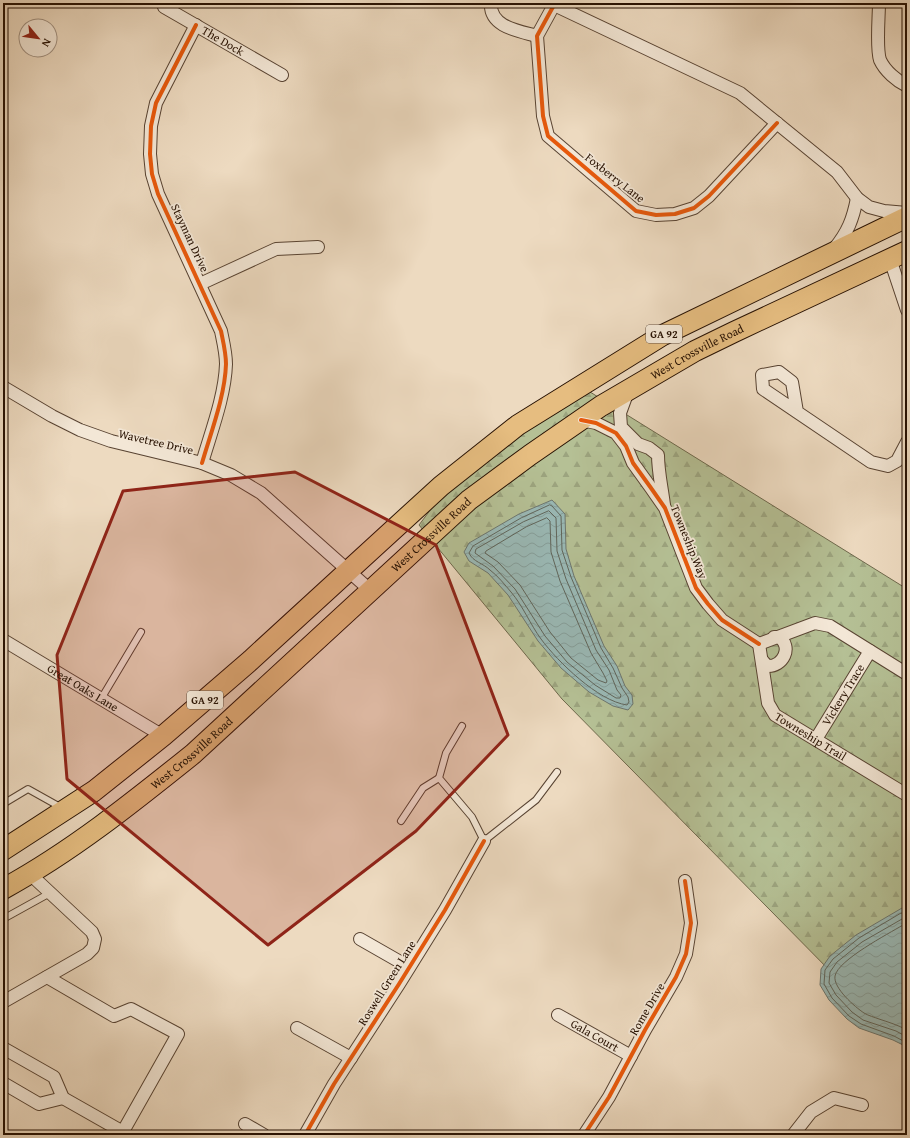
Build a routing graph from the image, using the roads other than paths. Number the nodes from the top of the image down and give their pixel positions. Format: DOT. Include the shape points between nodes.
graph roads {
  1 [pos="491,3"];
  2 [pos="880,3"];
  3 [pos="552,4"];
  4 [pos="164,7"];
  5 [pos="196,25"];
  6 [pos="537,36"];
  7 [pos="282,75"];
  8 [pos="907,86"];
  9 [pos="778,123"];
  10 [pos="857,198"];
  11 [pos="907,213"];
  12 [pos="907,217"];
  13 [pos="318,247"];
  14 [pos="831,253"];
  15 [pos="898,255"];
  16 [pos="200,284"];
  17 [pos="907,310"];
  18 [pos="3,387"];
  19 [pos="628,391"];
  20 [pos="797,412"];
  21 [pos="581,420"];
  22 [pos="618,430"];
  23 [pos="907,442"];
  24 [pos="202,463"];
  25 [pos="665,508"];
  26 [pos="348,570"];
  27 [pos="370,590"];
  28 [pos="141,632"];
  29 [pos="774,637"];
  30 [pos="3,640"];
  31 [pos="760,644"];
  32 [pos="870,651"];
  33 [pos="762,660"];
  34 [pos="907,674"];
  35 [pos="101,699"];
  36 [pos="462,726"];
  37 [pos="163,736"];
  38 [pos="816,739"];
  39 [pos="557,772"];
  40 [pos="440,778"];
  41 [pos="907,795"];
  42 [pos="3,804"];
  43 [pos="65,810"];
  44 [pos="401,821"];
  45 [pos="484,841"];
  46 [pos="3,850"];
  47 [pos="30,874"];
  48 [pos="685,881"];
  49 [pos="3,889"];
  50 [pos="50,893"];
  51 [pos="3,919"];
  52 [pos="360,939"];
  53 [pos="410,967"];
  54 [pos="47,977"];
  55 [pos="3,1002"];
  56 [pos="558,1016"];
  57 [pos="297,1028"];
  58 [pos="3,1048"];
  59 [pos="631,1056"];
  60 [pos="351,1058"];
  61 [pos="3,1083"];
  62 [pos="63,1098"];
  63 [pos="862,1105"];
  64 [pos="245,1124"];
  65 [pos="122,1134"];
  66 [pos="264,1135"];
  67 [pos="305,1135"];
  68 [pos="584,1135"];
  69 [pos="793,1135"];
  1 -- 6 [label="street" via="490,11 500,23"];
  2 -- 8 [label="street" via="880,60 890,74"];
  3 -- 6 [label="street"];
  3 -- 9 [label="street" via="740,93"];
  4 -- 5 [label="street, The Dock"];
  5 -- 7 [label="street, The Dock"];
  5 -- 16 [label="street, Stayman Drive" via="156,103 151,126 150,154 158,194"];
  6 -- 9 [label="street, Foxberry Lane" via="543,116 548,136 636,210 656,215 675,214 694,208 709,196"];
  9 -- 10 [label="street" via="837,172"];
  10 -- 11 [label="street" via="869,207"];
  10 -- 14 [label="street" via="854,214 845,235"];
  12 -- 14 [label="main road, GA 92"];
  13 -- 16 [label="street" via="276,249"];
  14 -- 26 [label="main road, GA 92" via="662,334 518,425 441,486"];
  15 -- 17 [label="street"];
  15 -- 19 [label="main road, West Crossville Road / GA 92" via="696,351"];
  16 -- 24 [label="street, Stayman Drive" via="221,330 226,364 223,390"];
  18 -- 24 [label="street, Wavetree Drive" via="80,430 111,441"];
  19 -- 21 [label="main road, West Crossville Road / GA 92"];
  19 -- 22 [label="street" via="620,413"];
  20 -- 20 [label="street" via="763,389 762,375 779,372 792,382"];
  20 -- 23 [label="street" via="871,462 888,466 897,461"];
  21 -- 22 [label="street"];
  21 -- 27 [label="main road, West Crossville Road / GA 92" via="469,500"];
  22 -- 25 [label="street, Towneship Way" via="632,463"];
  22 -- 25 [label="street, Towneship Way" via="658,455 658,471"];
  24 -- 26 [label="street, Wavetree Drive" via="231,475 261,493"];
  25 -- 31 [label="street, Towneship Way" via="696,588 722,620"];
  26 -- 27 [label="street, Wavetree Drive"];
  26 -- 37 [label="main road, GA 92" via="251,660"];
  27 -- 47 [label="main road, West Crossville Road / GA 92" via="193,754 82,840"];
  28 -- 35 [label="lane"];
  29 -- 31 [label="street"];
  29 -- 32 [label="street" via="815,623 830,626"];
  29 -- 33 [label="street" via="784,640 785,654 772,666 767,666"];
  30 -- 35 [label="street, Great Oaks Lane"];
  31 -- 33 [label="street, Towneship Trail"];
  32 -- 34 [label="street"];
  32 -- 38 [label="street, Vickery Trace"];
  33 -- 38 [label="street, Towneship Trail" via="768,703 775,715"];
  35 -- 37 [label="street, Great Oaks Lane"];
  36 -- 40 [label="lane" via="446,753"];
  37 -- 43 [label="main road, GA 92" via="94,791"];
  38 -- 41 [label="street, Towneship Trail"];
  39 -- 45 [label="lane" via="536,800"];
  40 -- 44 [label="lane" via="423,788"];
  40 -- 45 [label="lane" via="472,817"];
  42 -- 43 [label="lane" via="28,789"];
  43 -- 46 [label="main road, GA 92"];
  45 -- 53 [label="street, Roswell Green Lane"];
  47 -- 49 [label="main road, West Crossville Road / GA 92"];
  47 -- 50 [label="street"];
  48 -- 59 [label="street, Rome Drive" via="691,923 686,954 676,977"];
  50 -- 51 [label="lane"];
  50 -- 54 [label="street" via="92,932 95,939 93,948 87,954"];
  52 -- 53 [label="street"];
  53 -- 60 [label="street, Roswell Green Lane"];
  54 -- 55 [label="street"];
  54 -- 65 [label="street" via="114,1016 131,1009 178,1034"];
  56 -- 59 [label="street, Gala Court"];
  57 -- 60 [label="street"];
  58 -- 62 [label="street" via="54,1077"];
  59 -- 68 [label="street, Rome Drive"];
  60 -- 67 [label="street, Roswell Green Lane"];
  61 -- 62 [label="street" via="39,1104"];
  62 -- 65 [label="street"];
  63 -- 69 [label="street" via="834,1098 811,1112"];
  64 -- 66 [label="street"];
}
